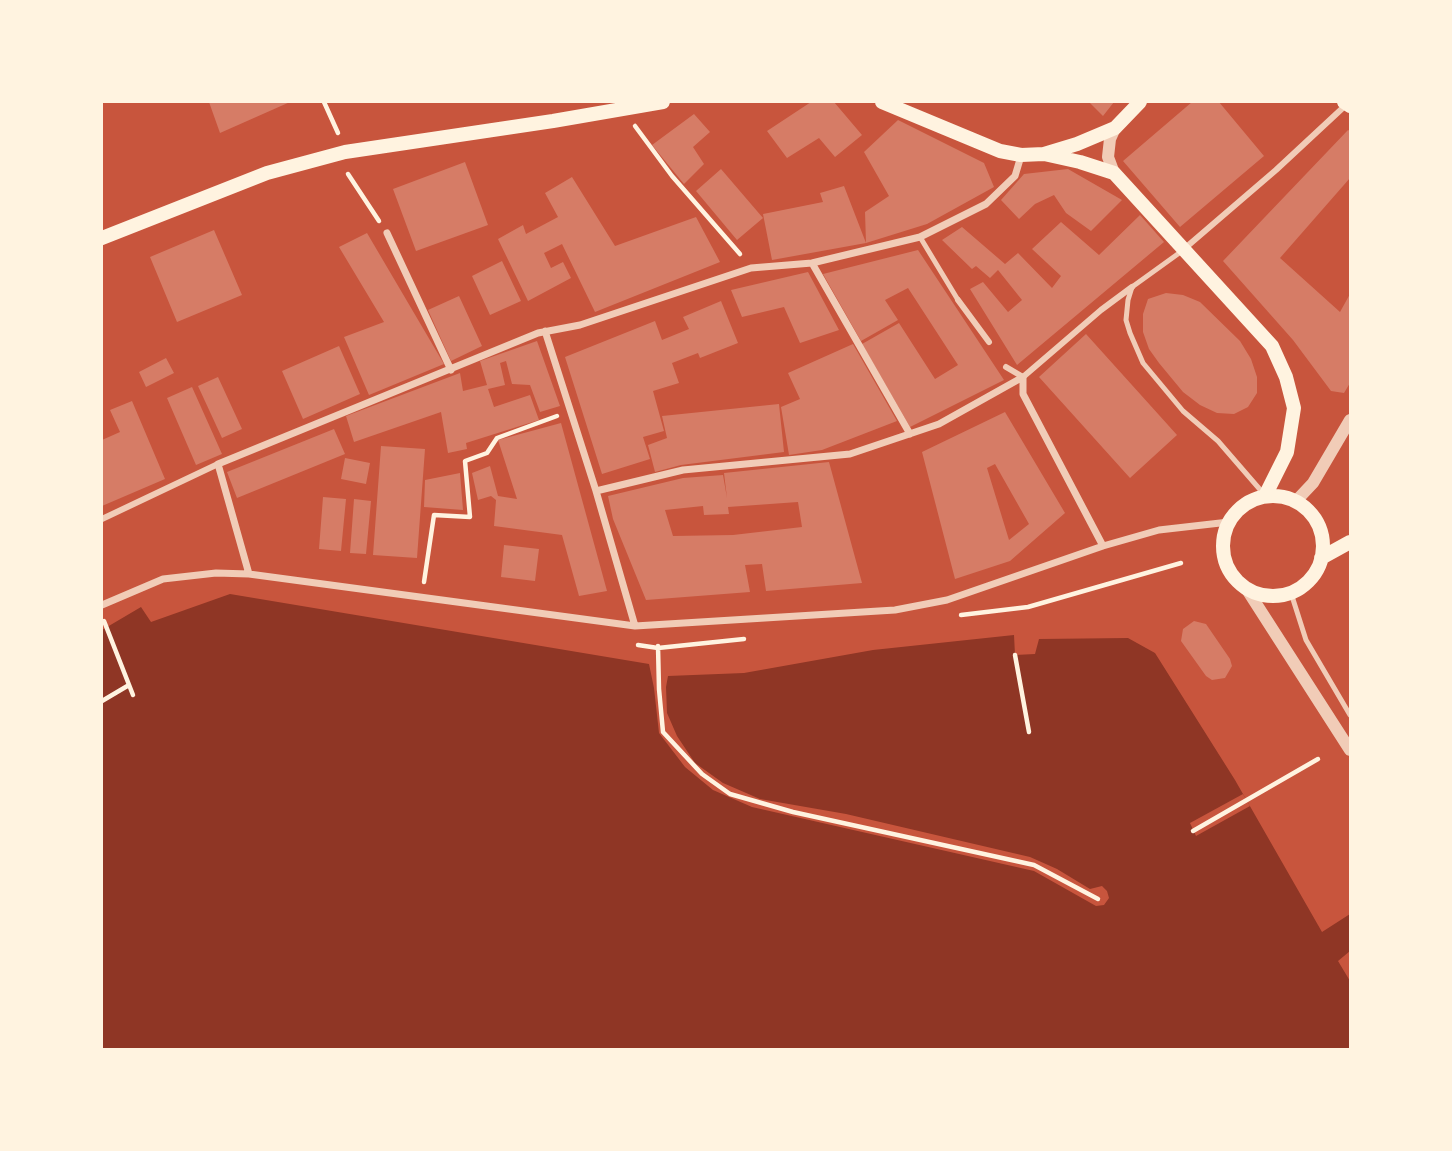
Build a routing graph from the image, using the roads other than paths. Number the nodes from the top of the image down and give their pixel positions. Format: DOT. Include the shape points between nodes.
graph roads {
  1 [pos="663,102"];
  2 [pos="882,102"];
  3 [pos="1140,102"];
  4 [pos="1347,104"];
  5 [pos="613,107"];
  6 [pos="1115,128"];
  7 [pos="1044,154"];
  8 [pos="1021,155"];
  9 [pos="1114,173"];
  10 [pos="387,233"];
  11 [pos="920,237"];
  12 [pos="102,238"];
  13 [pos="1184,249"];
  14 [pos="812,263"];
  15 [pos="1132,287"];
  16 [pos="958,300"];
  17 [pos="545,331"];
  18 [pos="989,342"];
  19 [pos="1006,367"];
  20 [pos="451,370"];
  21 [pos="1023,377"];
  22 [pos="1350,419"];
  23 [pos="910,434"];
  24 [pos="218,464"];
  25 [pos="596,491"];
  26 [pos="1265,496"];
  27 [pos="1296,501"];
  28 [pos="102,519"];
  29 [pos="1229,522"];
  30 [pos="1350,542"];
  31 [pos="1103,546"];
  32 [pos="1321,558"];
  33 [pos="249,574"];
  34 [pos="1246,589"];
  35 [pos="1291,593"];
  36 [pos="102,602"];
  37 [pos="635,626"];
  38 [pos="1350,715"];
  39 [pos="1350,750"];
  1 -- 5 [label="main road"];
  2 -- 8 [label="main road" via="1000,151"];
  3 -- 6 [label="main road"];
  4 -- 13 [label="street"];
  5 -- 12 [label="main road" via="554,121 345,152 267,173"];
  6 -- 7 [label="main road"];
  6 -- 9 [label="street" via="1108,157"];
  7 -- 8 [label="main road"];
  7 -- 9 [label="main road"];
  8 -- 11 [label="street" via="1015,176 986,204"];
  9 -- 13 [label="main road"];
  10 -- 20 [label="street"];
  11 -- 14 [label="street"];
  11 -- 16 [label="lane"];
  13 -- 15 [label="lane"];
  13 -- 26 [label="main road" via="1272,346 1286,377 1294,408 1287,452"];
  14 -- 17 [label="street" via="751,268 580,325"];
  14 -- 23 [label="street"];
  15 -- 21 [label="street"];
  15 -- 26 [label="lane" via="1126,320 1143,363"];
  16 -- 18 [label="street"];
  17 -- 20 [label="street"];
  17 -- 25 [label="street"];
  19 -- 21 [label="street"];
  20 -- 24 [label="street"];
  21 -- 23 [label="street" via="939,424"];
  21 -- 31 [label="street" via="1023,394"];
  22 -- 27 [label="street"];
  23 -- 25 [label="street" via="850,454 683,470"];
  24 -- 28 [label="street"];
  24 -- 33 [label="street"];
  25 -- 37 [label="street"];
  26 -- 27 [label="main road"];
  26 -- 29 [label="main road" via="1240,507"];
  27 -- 32 [label="main road" via="1307,509 1321,532"];
  29 -- 31 [label="street" via="1159,530"];
  29 -- 34 [label="main road" via="1223,551 1227,566"];
  30 -- 32 [label="main road"];
  31 -- 37 [label="street" via="947,600 895,610"];
  32 -- 35 [label="main road" via="1315,573"];
  33 -- 36 [label="street" via="163,579"];
  33 -- 37 [label="street"];
  34 -- 35 [label="main road" via="1268,596"];
  34 -- 39 [label="street"];
  35 -- 38 [label="lane" via="1306,640"];
}
